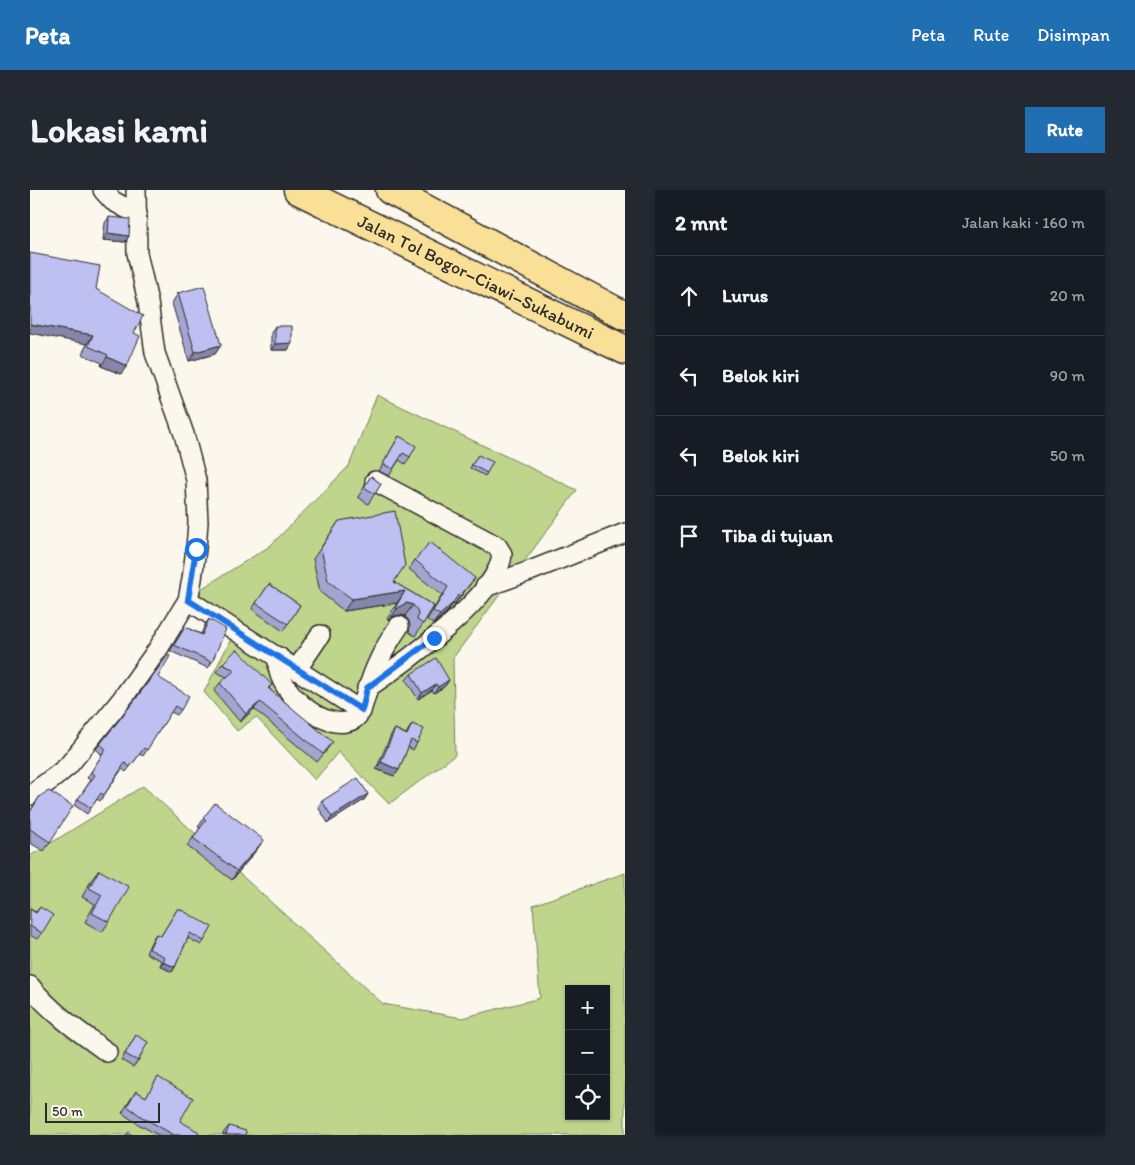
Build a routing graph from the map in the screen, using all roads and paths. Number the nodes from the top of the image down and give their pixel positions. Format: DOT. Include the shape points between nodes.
graph roads {
  1 [pos="103,190"];
  2 [pos="136,190"];
  3 [pos="298,190"];
  4 [pos="390,190"];
  5 [pos="137,214"];
  6 [pos="625,316"];
  7 [pos="625,350"];
  8 [pos="375,481"];
  9 [pos="625,533"];
  10 [pos="485,587"];
  11 [pos="188,600"];
  12 [pos="399,626"];
  13 [pos="320,635"];
  14 [pos="279,657"];
  15 [pos="297,669"];
  16 [pos="367,688"];
  17 [pos="362,710"];
  18 [pos="30,795"];
  19 [pos="30,986"];
  20 [pos="107,1052"];
  1 -- 5 [label="street" via="113,202"];
  2 -- 5 [label="street"];
  3 -- 7 [label="highway, Jalan Tol Bogor–Ciawi–Sukabumi"];
  4 -- 6 [label="highway, Jalan Tol Bogor–Ciawi–Sukabumi"];
  5 -- 11 [label="street" via="137,254 155,353 184,434 197,486 196,549"];
  8 -- 10 [label="street" via="497,546 502,554 500,564"];
  9 -- 10 [label="street"];
  10 -- 16 [label="street" via="464,612 434,638"];
  11 -- 14 [label="street"];
  11 -- 18 [label="street" via="158,650 89,740 56,776"];
  12 -- 16 [label="street" via="384,647"];
  13 -- 15 [label="street"];
  14 -- 15 [label="street"];
  14 -- 17 [label="street" via="278,674 284,685 299,702 321,718 346,722 356,718"];
  15 -- 17 [label="street"];
  16 -- 17 [label="street"];
  19 -- 20 [label="street" via="66,1023"];
}
